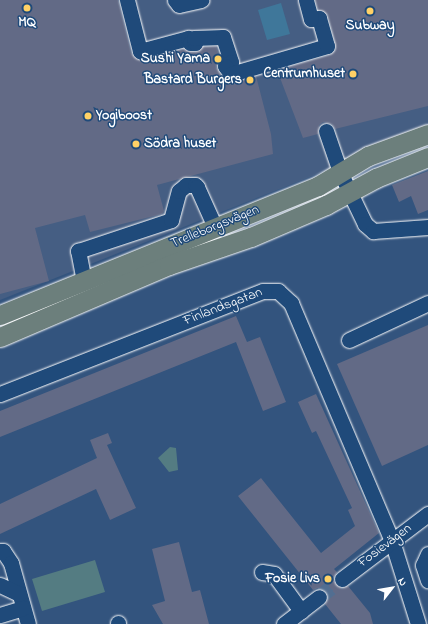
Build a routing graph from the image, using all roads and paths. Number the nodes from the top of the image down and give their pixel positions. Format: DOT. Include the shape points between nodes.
graph roads {
  1 [pos="127,0"];
  2 [pos="176,0"];
  3 [pos="201,0"];
  4 [pos="306,0"];
  5 [pos="326,132"];
  6 [pos="428,134"];
  7 [pos="428,158"];
  8 [pos="340,172"];
  9 [pos="349,192"];
  10 [pos="159,224"];
  11 [pos="215,227"];
  12 [pos="428,227"];
  13 [pos="165,247"];
  14 [pos="84,281"];
  15 [pos="428,303"];
  16 [pos="0,315"];
  17 [pos="0,337"];
  18 [pos="349,340"];
  19 [pos="0,394"];
  20 [pos="428,514"];
  21 [pos="392,541"];
  22 [pos="0,552"];
  23 [pos="428,554"];
  24 [pos="262,572"];
  25 [pos="342,578"];
  26 [pos="428,580"];
  27 [pos="0,585"];
  28 [pos="19,594"];
  29 [pos="319,597"];
  30 [pos="23,608"];
  31 [pos="301,611"];
  32 [pos="0,615"];
  33 [pos="28,624"];
  34 [pos="284,624"];
  35 [pos="418,624"];
  1 -- 4 [label="street" via="140,51 188,38 190,43 195,43 194,38 224,37 231,62 225,66 231,74 327,46 319,18 311,19"];
  2 -- 3 [label="street" via="179,5"];
  5 -- 8 [label="street"];
  6 -- 8 [label="main road, Trelleborgsvägen" via="368,156"];
  7 -- 9 [label="main road, Trelleborgsvägen" via="376,178"];
  8 -- 9 [label="street"];
  8 -- 11 [label="main road, Trelleborgsvägen" via="318,186"];
  9 -- 12 [label="street" via="365,224 373,231"];
  9 -- 17 [label="main road, Trelleborgsvägen" via="326,205 258,234 169,265"];
  10 -- 11 [label="street" via="171,220 179,190 191,184 197,187"];
  10 -- 13 [label="street"];
  10 -- 14 [label="street" via="78,250"];
  11 -- 13 [label="main road, Trelleborgsvägen"];
  13 -- 14 [label="main road, Trelleborgsvägen"];
  14 -- 16 [label="main road, Trelleborgsvägen"];
  15 -- 18 [label="street"];
  19 -- 21 [label="street, Finlandsgatan" via="263,291 278,291 291,303"];
  20 -- 21 [label="street, Fosievägen"];
  21 -- 25 [label="street, Fosievägen"];
  21 -- 35 [label="street, Finlandsgatan"];
  22 -- 28 [label="street" via="3,552 11,563"];
  23 -- 26 [label="street" via="423,565"];
  24 -- 31 [label="street" via="274,574"];
  27 -- 28 [label="street"];
  28 -- 30 [label="street"];
  29 -- 31 [label="street"];
  30 -- 32 [label="street"];
  30 -- 33 [label="street"];
  31 -- 34 [label="street"];
}
